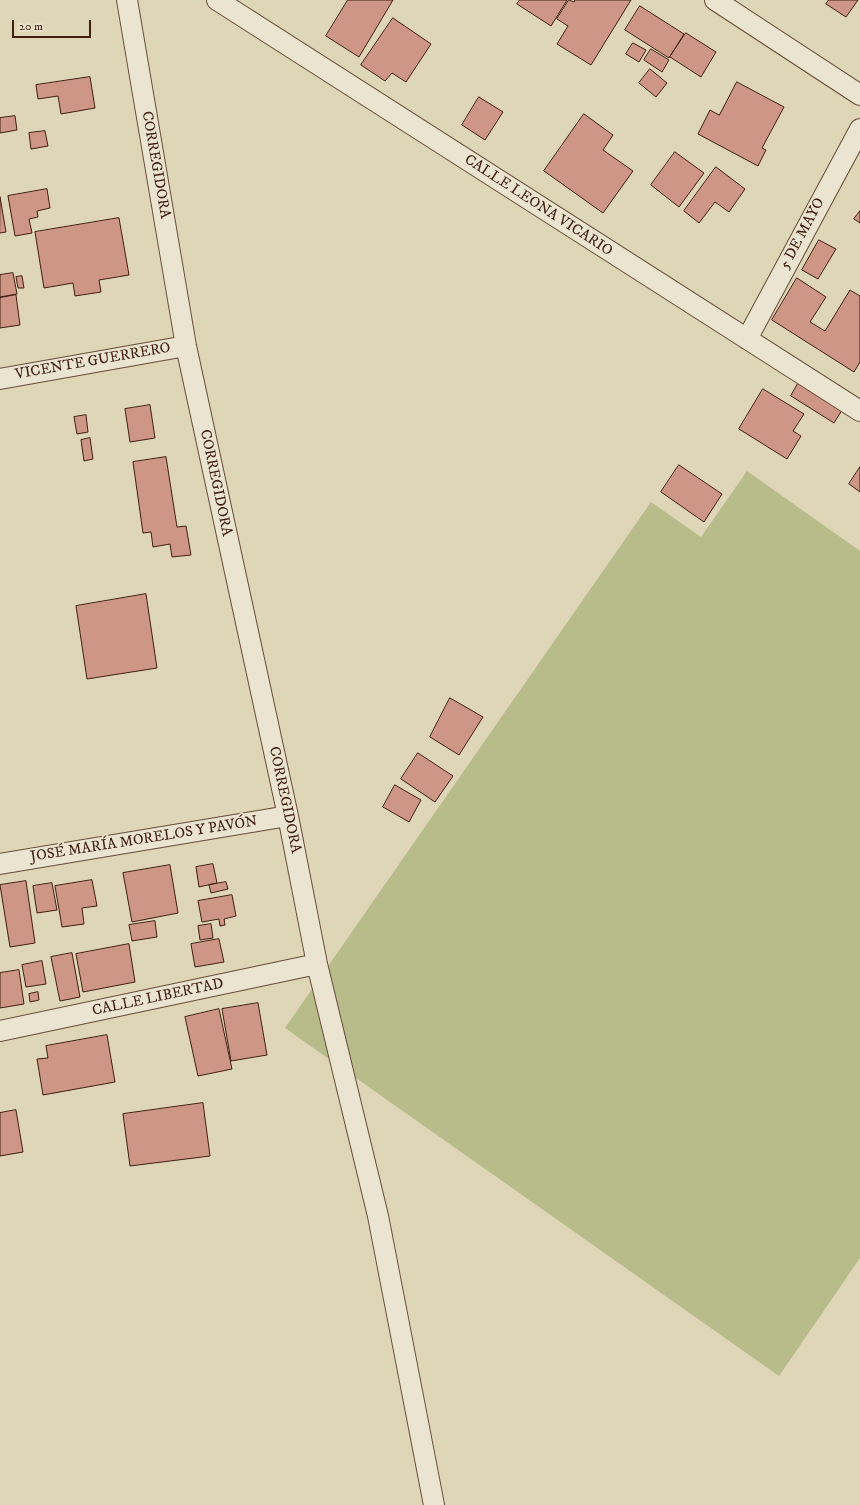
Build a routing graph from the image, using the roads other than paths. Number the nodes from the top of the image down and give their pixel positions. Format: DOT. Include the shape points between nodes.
graph roads {
  1 [pos="127,0"];
  2 [pos="217,0"];
  3 [pos="715,0"];
  4 [pos="860,95"];
  5 [pos="860,129"];
  6 [pos="747,339"];
  7 [pos="186,346"];
  8 [pos="0,379"];
  9 [pos="860,411"];
  10 [pos="288,816"];
  11 [pos="0,864"];
  12 [pos="317,964"];
  13 [pos="0,1031"];
  14 [pos="434,1505"];
  1 -- 7 [label="street, CORREGIDORA"];
  2 -- 6 [label="street, CALLE LEONA VICARIO"];
  3 -- 4 [label="street"];
  5 -- 6 [label="street, 5 DE MAYO"];
  6 -- 9 [label="street, CALLE LEONA VICARIO"];
  7 -- 8 [label="street, VICENTE GUERRERO"];
  7 -- 10 [label="street, CORREGIDORA"];
  10 -- 11 [label="street, JOSÉ MARÍA MORELOS Y PAVÓN"];
  10 -- 12 [label="street, CORREGIDORA"];
  12 -- 13 [label="street, CALLE LIBERTAD"];
  12 -- 14 [label="street, CORREGIDORA" via="378,1216"];
}
